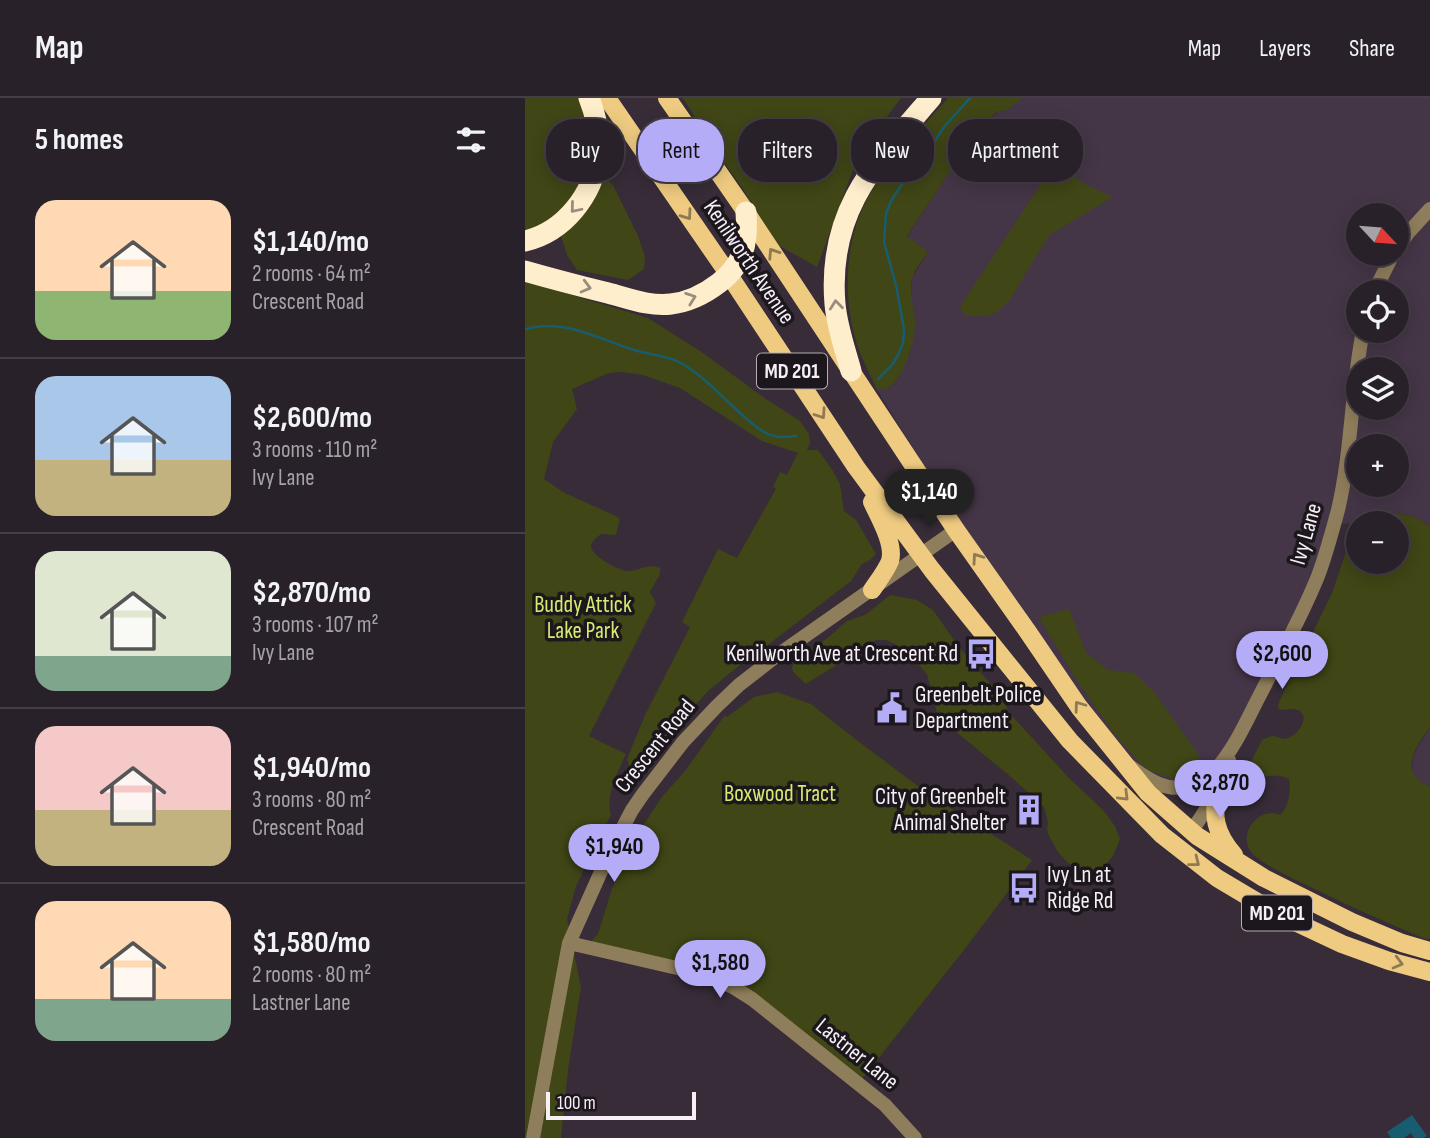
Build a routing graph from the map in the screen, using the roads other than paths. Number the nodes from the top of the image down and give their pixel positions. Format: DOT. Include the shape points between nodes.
graph roads {
  1 [pos="589,98"];
  2 [pos="607,98"];
  3 [pos="667,98"];
  4 [pos="931,98"];
  5 [pos="1430,209"];
  6 [pos="746,212"];
  7 [pos="1409,232"];
  8 [pos="525,241"];
  9 [pos="525,271"];
  10 [pos="729,275"];
  11 [pos="1361,343"];
  12 [pos="851,371"];
  13 [pos="856,467"];
  14 [pos="956,530"];
  15 [pos="921,556"];
  16 [pos="872,590"];
  17 [pos="1240,733"];
  18 [pos="1122,760"];
  19 [pos="1218,788"];
  20 [pos="1144,817"];
  21 [pos="1191,831"];
  22 [pos="1243,866"];
  23 [pos="569,943"];
  24 [pos="1430,951"];
  25 [pos="1430,972"];
  26 [pos="533,1138"];
  27 [pos="915,1138"];
  1 -- 8 [label="highway, one-way" via="598,131 595,173 569,216 552,230"];
  2 -- 10 [label="main road, Kenilworth Avenue / MD 201, one-way"];
  3 -- 6 [label="main road, Kenilworth Avenue / MD 201"];
  12 -- 4 [label="highway, one-way" via="835,306 834,261 842,226 869,172"];
  5 -- 7 [label="street"];
  6 -- 10 [label="highway" via="747,240"];
  12 -- 6 [label="main road, Kenilworth Avenue / MD 201, one-way"];
  9 -- 10 [label="highway, one-way" via="641,302 671,304 703,293"];
  10 -- 13 [label="main road, Kenilworth Avenue / MD 201, one-way"];
  11 -- 17 [label="street, Ivy Lane" via="1342,489 1330,542 1304,608"];
  12 -- 14 [label="main road, Kenilworth Avenue / MD 201"];
  13 -- 15 [label="main road, Kenilworth Avenue / MD 201"];
  13 -- 16 [label="main road" via="892,554"];
  14 -- 15 [label="street, Crescent Road"];
  18 -- 14 [label="main road, Kenilworth Avenue / MD 201, one-way" via="1079,707"];
  15 -- 16 [label="street, Crescent Road"];
  15 -- 20 [label="main road, Kenilworth Avenue / MD 201, one-way" via="1070,741"];
  16 -- 23 [label="street, Crescent Road" via="748,678 683,742 632,810"];
  17 -- 18 [label="street, Ivy Lane" via="1214,770 1189,787 1160,785"];
  17 -- 19 [label="street, Ivy Lane"];
  18 -- 21 [label="main road, Kenilworth Avenue / MD 201" via="1148,793"];
  19 -- 21 [label="street, Ivy Lane"];
  19 -- 22 [label="main road" via="1216,825"];
  20 -- 21 [label="main road" via="1174,831"];
  20 -- 25 [label="main road, Kenilworth Avenue / MD 201, one-way" via="1200,866 1264,906 1342,944"];
  21 -- 22 [label="main road, Kenilworth Avenue / MD 201"];
  22 -- 24 [label="main road, Kenilworth Avenue / MD 201" via="1352,922"];
  23 -- 26 [label="street, Crescent Road"];
  23 -- 27 [label="street, Lastner Lane" via="703,974 733,987 867,1090"];
}
